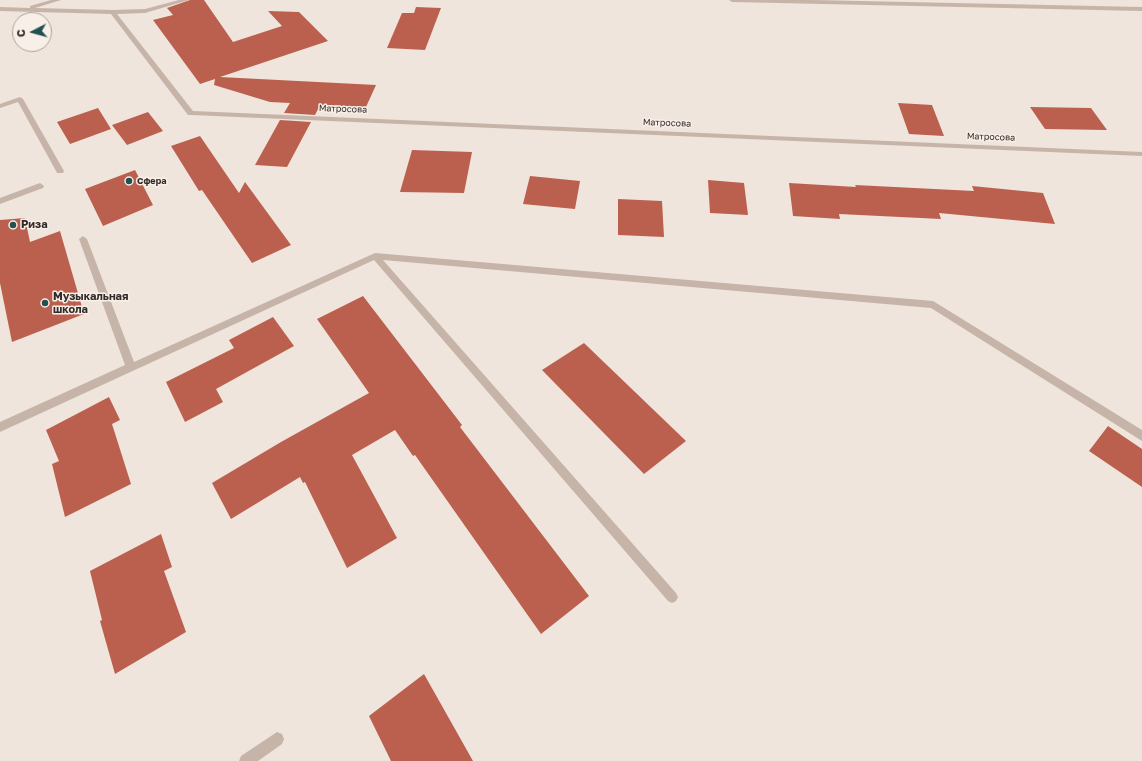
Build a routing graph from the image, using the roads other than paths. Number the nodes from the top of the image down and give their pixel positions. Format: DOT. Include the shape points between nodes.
graph roads {
  1 [pos="58,0"];
  2 [pos="186,0"];
  3 [pos="732,0"];
  4 [pos="0,9"];
  5 [pos="1142,9"];
  6 [pos="23,10"];
  7 [pos="114,12"];
  8 [pos="0,106"];
  9 [pos="1142,154"];
  10 [pos="60,171"];
  11 [pos="40,186"];
  12 [pos="0,201"];
  13 [pos="83,239"];
  14 [pos="375,256"];
  15 [pos="132,367"];
  16 [pos="0,427"];
  17 [pos="1142,436"];
  18 [pos="672,597"];
  19 [pos="277,739"];
  20 [pos="246,761"];
  1 -- 6 [label="street"];
  2 -- 7 [label="street" via="145,12"];
  3 -- 5 [label="street"];
  4 -- 6 [label="street"];
  6 -- 7 [label="street"];
  7 -- 9 [label="street, Матросова" via="191,112"];
  8 -- 10 [label="street" via="20,99"];
  11 -- 12 [label="street"];
  13 -- 15 [label="street"];
  14 -- 15 [label="street"];
  14 -- 17 [label="street" via="933,304"];
  14 -- 18 [label="street"];
  15 -- 16 [label="street"];
  19 -- 20 [label="street"];
}
